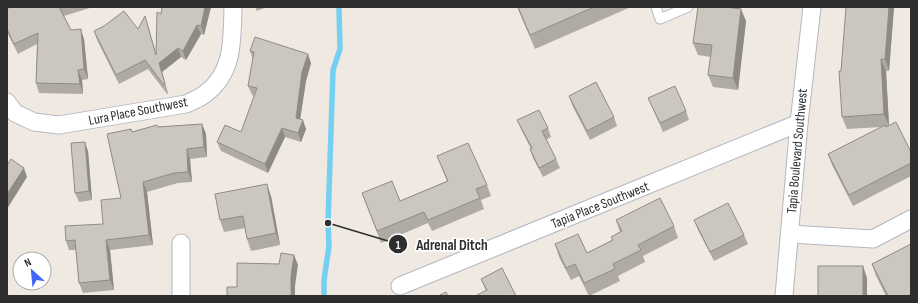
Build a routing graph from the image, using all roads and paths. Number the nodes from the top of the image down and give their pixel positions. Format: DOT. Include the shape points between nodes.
graph roads {
  1 [pos="233,7"];
  2 [pos="656,7"];
  3 [pos="688,7"];
  4 [pos="812,7"];
  5 [pos="7,102"];
  6 [pos="799,123"];
  7 [pos="911,219"];
  8 [pos="790,234"];
  9 [pos="181,243"];
  10 [pos="400,286"];
  11 [pos="181,296"];
  12 [pos="784,296"];
  1 -- 5 [label="street, Lura Place Southwest" via="228,64 219,80 205,95 186,104 59,125 34,122 15,113"];
  2 -- 3 [label="lane" via="660,19"];
  4 -- 6 [label="street, Tapia Boulevard Southwest"];
  6 -- 8 [label="street, Tapia Boulevard Southwest"];
  6 -- 10 [label="street, Tapia Place Southwest"];
  7 -- 8 [label="street" via="873,239"];
  8 -- 12 [label="street, Tapia Boulevard Southwest"];
  9 -- 11 [label="street"];
}
